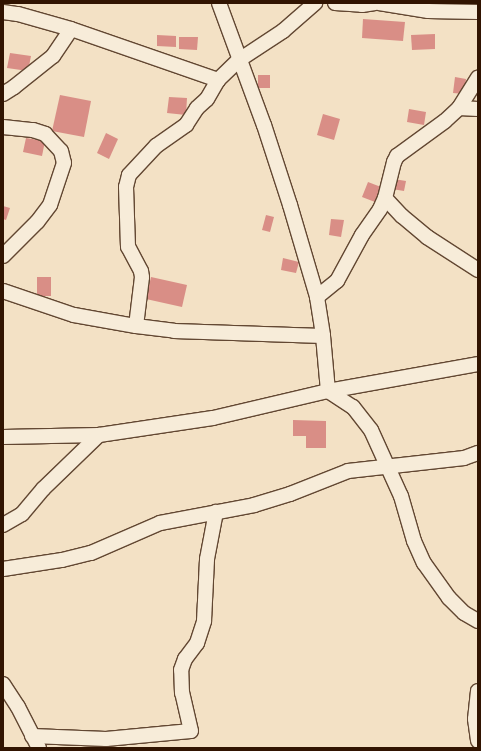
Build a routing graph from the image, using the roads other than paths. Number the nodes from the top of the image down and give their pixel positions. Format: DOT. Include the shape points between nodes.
graph roads {
  1 [pos="219,3"];
  2 [pos="315,3"];
  3 [pos="335,3"];
  4 [pos="375,3"];
  5 [pos="379,3"];
  6 [pos="3,12"];
  7 [pos="478,12"];
  8 [pos="71,29"];
  9 [pos="239,60"];
  10 [pos="478,77"];
  11 [pos="218,80"];
  12 [pos="3,94"];
  13 [pos="459,108"];
  14 [pos="478,109"];
  15 [pos="3,127"];
  16 [pos="385,198"];
  17 [pos="3,256"];
  18 [pos="478,270"];
  19 [pos="3,291"];
  20 [pos="318,297"];
  21 [pos="136,326"];
  22 [pos="323,336"];
  23 [pos="478,364"];
  24 [pos="328,391"];
  25 [pos="99,435"];
  26 [pos="3,437"];
  27 [pos="478,453"];
  28 [pos="387,467"];
  29 [pos="216,512"];
  30 [pos="3,526"];
  31 [pos="3,569"];
  32 [pos="478,621"];
  33 [pos="3,684"];
  34 [pos="478,691"];
  35 [pos="478,741"];
  36 [pos="35,742"];
  1 -- 9 [label="street"];
  2 -- 9 [label="street" via="283,31"];
  3 -- 4 [label="street"];
  5 -- 7 [label="street" via="428,11"];
  6 -- 8 [label="street"];
  8 -- 11 [label="street"];
  8 -- 12 [label="street" via="53,56"];
  9 -- 11 [label="street"];
  9 -- 20 [label="street" via="264,125"];
  10 -- 13 [label="street"];
  11 -- 21 [label="street" via="207,99 197,108 186,125 156,146 127,180 128,247 142,277"];
  13 -- 14 [label="street"];
  13 -- 16 [label="street" via="397,156"];
  15 -- 17 [label="street" via="45,134 61,151 64,163 50,205"];
  16 -- 18 [label="street" via="427,237"];
  16 -- 20 [label="street" via="337,281"];
  19 -- 21 [label="street" via="78,316"];
  20 -- 22 [label="street"];
  21 -- 22 [label="street" via="174,331"];
  22 -- 24 [label="street"];
  23 -- 24 [label="street"];
  24 -- 25 [label="street" via="212,418"];
  24 -- 28 [label="street" via="353,407 364,419"];
  25 -- 26 [label="street"];
  25 -- 30 [label="street" via="43,489 22,514"];
  27 -- 28 [label="street" via="464,458"];
  28 -- 29 [label="street" via="338,474 271,500"];
  28 -- 32 [label="street" via="401,496 424,563 449,598 464,613"];
  29 -- 31 [label="street" via="160,523 91,553"];
  29 -- 36 [label="street" via="207,559 204,621 197,643 185,659 181,670 182,693 192,731"];
  33 -- 36 [label="street" via="18,707"];
  34 -- 35 [label="street" via="475,719"];
}
